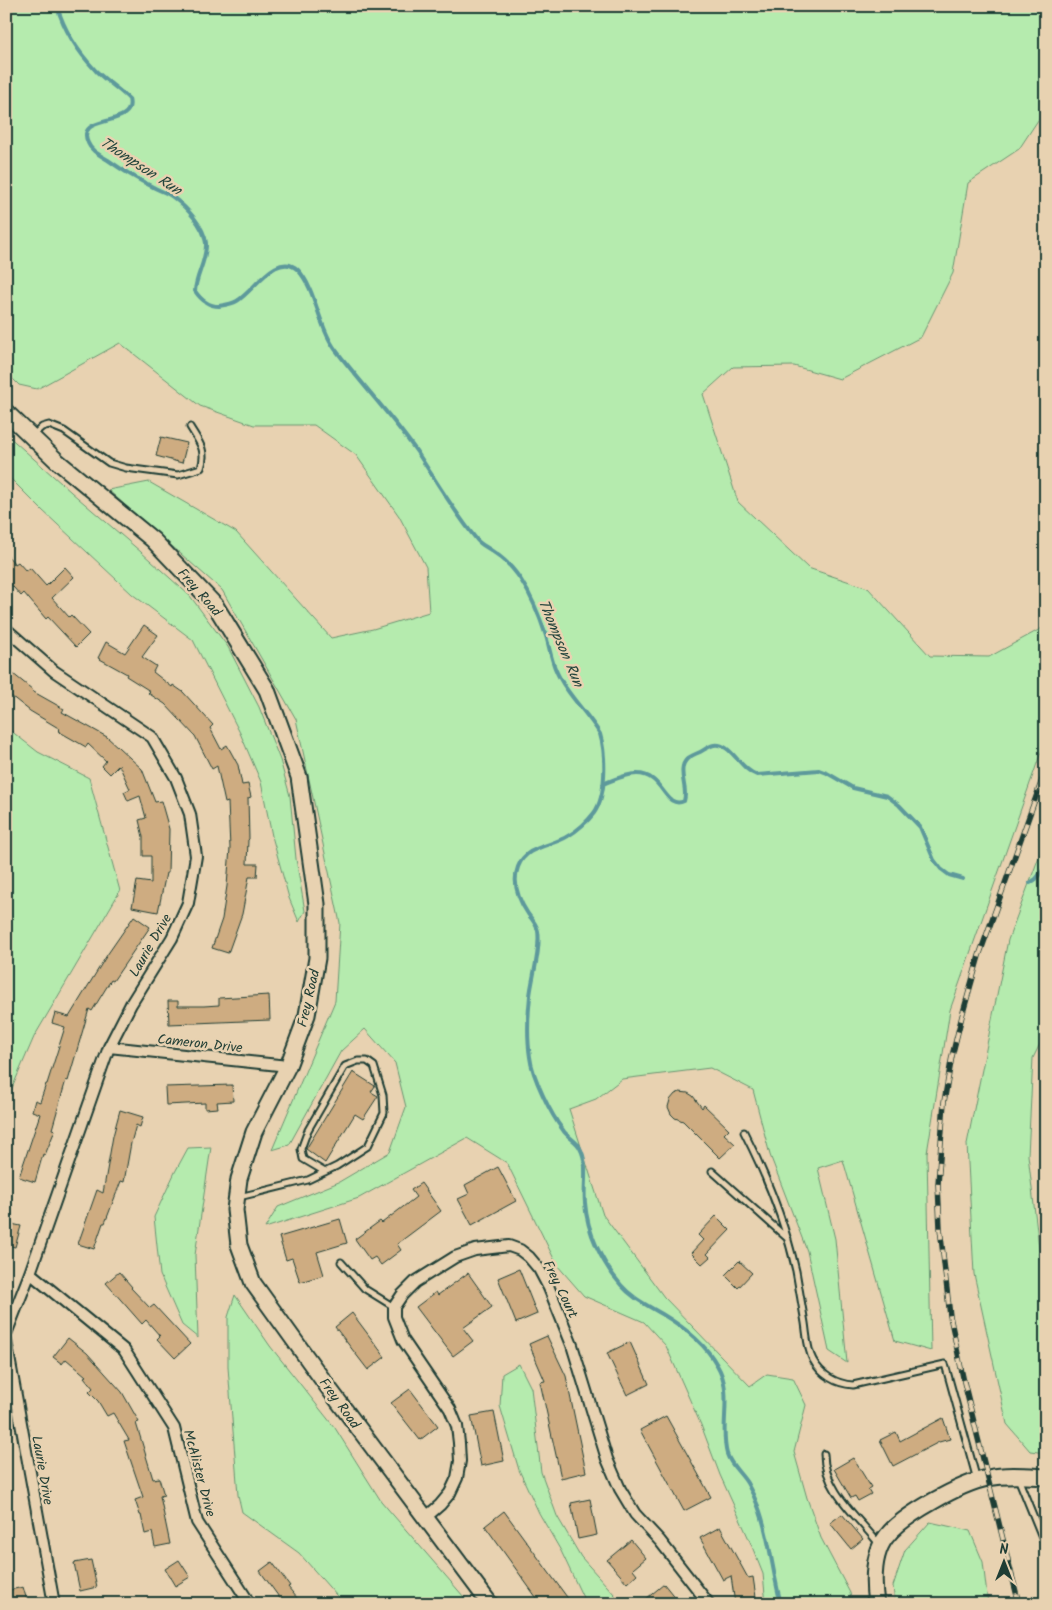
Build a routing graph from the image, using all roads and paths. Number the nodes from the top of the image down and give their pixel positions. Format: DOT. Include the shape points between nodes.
graph roads {
  1 [pos="6,412"];
  2 [pos="190,427"];
  3 [pos="32,436"];
  4 [pos="6,629"];
  5 [pos="109,1047"];
  6 [pos="288,1066"];
  7 [pos="744,1132"];
  8 [pos="325,1172"];
  9 [pos="712,1172"];
  10 [pos="236,1197"];
  11 [pos="788,1239"];
  12 [pos="340,1262"];
  13 [pos="30,1273"];
  14 [pos="394,1307"];
  15 [pos="6,1334"];
  16 [pos="6,1341"];
  17 [pos="824,1454"];
  18 [pos="1017,1476"];
  19 [pos="1046,1477"];
  20 [pos="977,1481"];
  21 [pos="425,1518"];
  22 [pos="881,1546"];
  23 [pos="1046,1547"];
  24 [pos="54,1604"];
  25 [pos="250,1604"];
  26 [pos="490,1604"];
  27 [pos="709,1604"];
  28 [pos="876,1604"];
  1 -- 3 [label="street, Frey Road"];
  2 -- 3 [label="lane" via="203,448 204,459 201,468 178,475 126,468 109,462 64,431 49,425"];
  3 -- 6 [label="street, Frey Road" via="153,540 215,605 267,690 299,777 317,904 317,958 307,1015"];
  4 -- 5 [label="street, Laurie Drive" via="54,671 152,737 176,778 190,814 196,856 188,903 172,938"];
  5 -- 6 [label="street, Cameron Drive"];
  5 -- 13 [label="street, Laurie Drive"];
  6 -- 10 [label="street, Frey Road" via="254,1132 238,1179"];
  7 -- 11 [label="lane" via="773,1192"];
  8 -- 8 [label="lane" via="368,1146 384,1112 383,1095 374,1066 367,1061 346,1066 308,1130 301,1149 303,1158"];
  8 -- 10 [label="lane" via="308,1180"];
  9 -- 11 [label="lane"];
  10 -- 21 [label="street, Frey Road" via="239,1245 253,1283"];
  11 -- 20 [label="lane" via="809,1349 822,1372 844,1384 853,1385 944,1364"];
  12 -- 14 [label="lane" via="365,1289"];
  13 -- 15 [label="street, Laurie Drive"];
  13 -- 25 [label="street, McAlister Drive" via="124,1350 174,1428 197,1522"];
  14 -- 21 [label="street" via="394,1317 403,1340 450,1409 458,1435 460,1461 457,1478 440,1505"];
  14 -- 27 [label="street, Frey Court" via="415,1282 455,1257 475,1250 509,1246 529,1257 549,1288 572,1345 607,1459 620,1489 635,1514"];
  16 -- 24 [label="street, Laurie Drive"];
  17 -- 22 [label="lane" via="831,1483"];
  18 -- 19 [label="street"];
  18 -- 20 [label="street"];
  18 -- 23 [label="lane"];
  20 -- 22 [label="street" via="954,1490 900,1523 886,1536"];
  21 -- 26 [label="street, Frey Road"];
  22 -- 28 [label="street" via="874,1573"];
}
